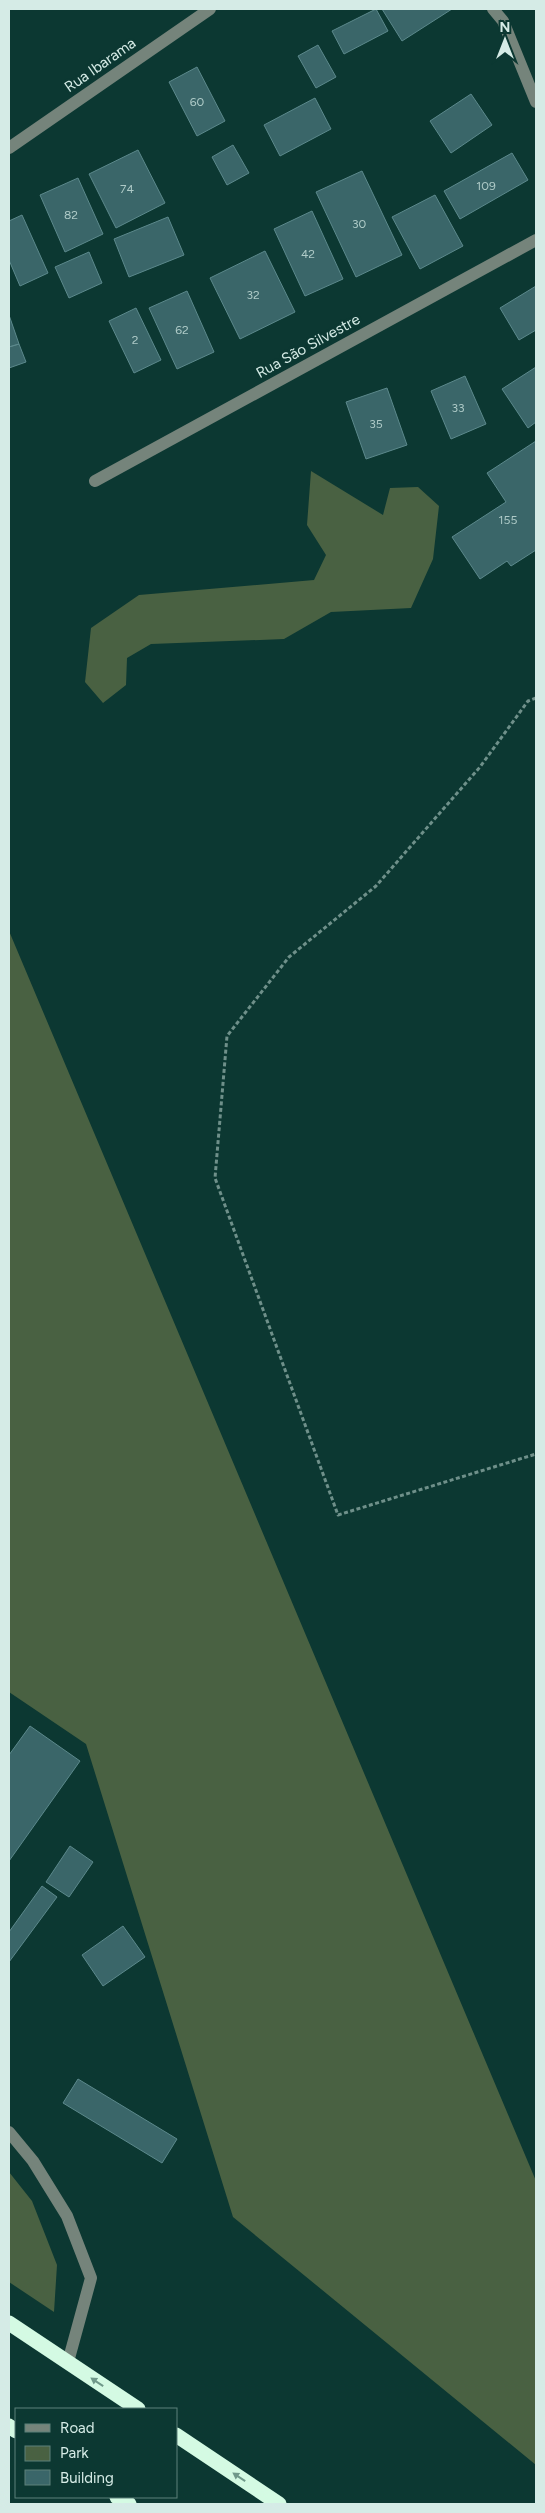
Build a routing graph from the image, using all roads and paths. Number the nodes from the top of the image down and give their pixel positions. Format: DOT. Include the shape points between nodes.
graph roads {
  1 [pos="210,9"];
  2 [pos="494,9"];
  3 [pos="536,102"];
  4 [pos="9,148"];
  5 [pos="536,240"];
  6 [pos="95,481"];
  7 [pos="536,698"];
  8 [pos="536,1454"];
  9 [pos="9,2132"];
  10 [pos="9,2323"];
  11 [pos="68,2362"];
  12 [pos="137,2408"];
  13 [pos="178,2436"];
  14 [pos="279,2504"];
  1 -- 4 [label="street, Rua Ibarama"];
  2 -- 3 [label="street" via="503,21"];
  5 -- 6 [label="street, Rua São Silvestre"];
  7 -- 8 [label="path" via="528,701 480,766 376,886 289,957 227,1036 215,1178 338,1515"];
  9 -- 11 [label="street" via="33,2161 67,2216 91,2278"];
  10 -- 11 [label="highway"];
  12 -- 11 [label="highway, one-way"];
  14 -- 13 [label="highway, one-way"];
}
